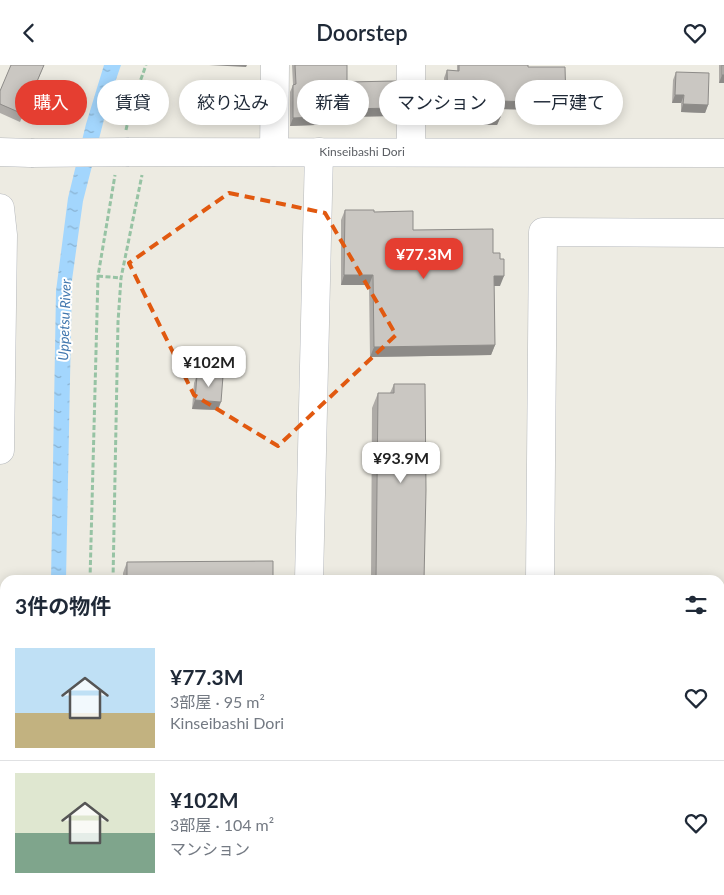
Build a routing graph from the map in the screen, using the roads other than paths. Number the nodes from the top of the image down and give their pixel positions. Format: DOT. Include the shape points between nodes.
graph roads {
  1 [pos="275,65"];
  2 [pos="411,65"];
  3 [pos="274,151"];
  4 [pos="411,151"];
  5 [pos="0,152"];
  6 [pos="318,152"];
  7 [pos="724,153"];
  8 [pos="0,208"];
  9 [pos="724,233"];
  10 [pos="0,397"];
  11 [pos="0,450"];
  12 [pos="309,575"];
  13 [pos="540,575"];
  1 -- 3 [label="street"];
  2 -- 4 [label="street"];
  3 -- 5 [label="street, Kinseibashi Dori, bridge"];
  3 -- 6 [label="street, Kinseibashi Dori"];
  4 -- 6 [label="street, Kinseibashi Dori"];
  4 -- 7 [label="street, Kinseibashi Dori"];
  6 -- 12 [label="street"];
  8 -- 10 [label="street" via="3,235"];
  9 -- 13 [label="street" via="543,231"];
  10 -- 11 [label="street"];
}
